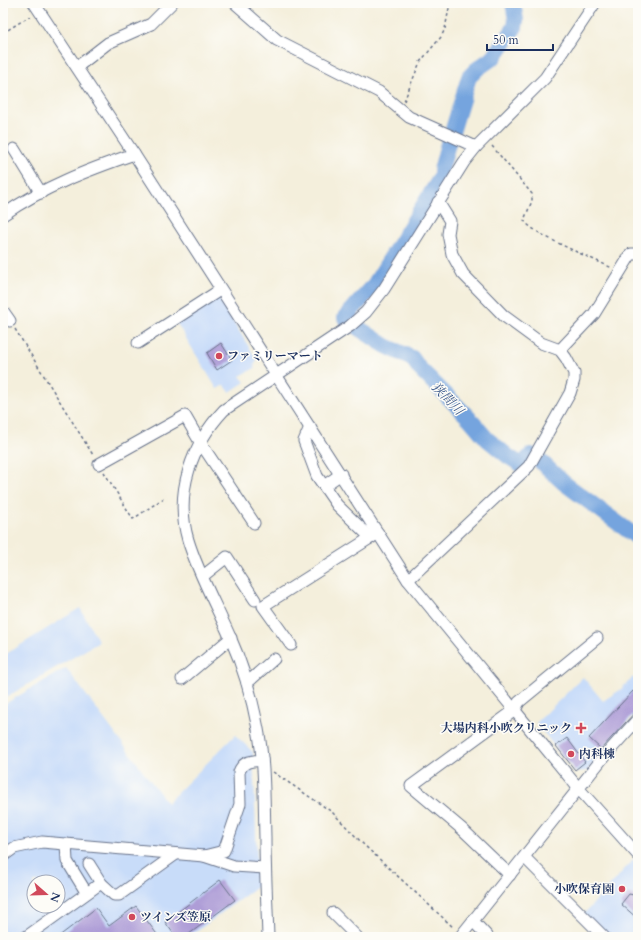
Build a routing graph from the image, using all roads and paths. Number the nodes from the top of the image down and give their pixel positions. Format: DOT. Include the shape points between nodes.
graph roads {
  1 [pos="172,3"];
  2 [pos="235,3"];
  3 [pos="450,3"];
  4 [pos="595,3"];
  5 [pos="37,7"];
  6 [pos="3,33"];
  7 [pos="77,67"];
  8 [pos="399,110"];
  9 [pos="485,138"];
  10 [pos="476,147"];
  11 [pos="14,149"];
  12 [pos="134,154"];
  13 [pos="41,193"];
  14 [pos="438,202"];
  15 [pos="3,214"];
  16 [pos="638,254"];
  17 [pos="621,272"];
  18 [pos="220,290"];
  19 [pos="3,310"];
  20 [pos="10,321"];
  21 [pos="138,343"];
  22 [pos="560,350"];
  23 [pos="276,375"];
  24 [pos="310,427"];
  25 [pos="200,442"];
  26 [pos="99,464"];
  27 [pos="341,474"];
  28 [pos="324,486"];
  29 [pos="164,498"];
  30 [pos="254,523"];
  31 [pos="375,535"];
  32 [pos="203,576"];
  33 [pos="408,580"];
  34 [pos="255,600"];
  35 [pos="231,638"];
  36 [pos="597,638"];
  37 [pos="291,645"];
  38 [pos="274,660"];
  39 [pos="182,679"];
  40 [pos="247,683"];
  41 [pos="515,710"];
  42 [pos="638,719"];
  43 [pos="262,762"];
  44 [pos="579,789"];
  45 [pos="66,844"];
  46 [pos="176,854"];
  47 [pos="638,855"];
  48 [pos="3,856"];
  49 [pos="204,856"];
  50 [pos="525,858"];
  51 [pos="89,864"];
  52 [pos="265,868"];
  53 [pos="510,875"];
  54 [pos="101,883"];
  55 [pos="86,892"];
  56 [pos="334,913"];
  57 [pos="473,921"];
  58 [pos="461,936"];
  59 [pos="26,937"];
  60 [pos="268,937"];
  61 [pos="357,937"];
  62 [pos="488,937"];
  63 [pos="604,937"];
  1 -- 7 [label="street" via="151,24 108,43"];
  2 -- 8 [label="street" via="276,40 379,92"];
  3 -- 8 [label="path" via="441,38 420,62"];
  4 -- 9 [label="street" via="544,78"];
  5 -- 6 [label="path"];
  5 -- 7 [label="street"];
  7 -- 12 [label="street"];
  8 -- 10 [label="street" via="408,118"];
  9 -- 10 [label="street"];
  9 -- 17 [label="path" via="532,194 532,201 524,220 526,225 545,237"];
  10 -- 14 [label="street"];
  11 -- 13 [label="street"];
  12 -- 13 [label="street" via="88,170"];
  12 -- 18 [label="street"];
  13 -- 15 [label="street"];
  14 -- 22 [label="street" via="450,221 448,234 452,254 463,274 504,316 541,343"];
  14 -- 23 [label="street" via="375,302 350,326"];
  16 -- 17 [label="street" via="631,254"];
  17 -- 22 [label="street" via="594,314"];
  18 -- 21 [label="street"];
  18 -- 23 [label="street"];
  19 -- 20 [label="street"];
  20 -- 26 [label="path"];
  22 -- 33 [label="street" via="571,365 574,380 570,393 529,466"];
  23 -- 24 [label="street"];
  23 -- 25 [label="street" via="224,410 209,426"];
  24 -- 27 [label="street"];
  24 -- 28 [label="street" via="304,441 317,476"];
  25 -- 26 [label="street" via="185,416"];
  25 -- 30 [label="street"];
  25 -- 32 [label="street" via="188,470 183,510 188,540"];
  26 -- 29 [label="path" via="133,519"];
  27 -- 28 [label="street"];
  27 -- 31 [label="street"];
  28 -- 31 [label="street" via="337,505"];
  31 -- 33 [label="street"];
  31 -- 37 [label="street" via="263,606"];
  32 -- 34 [label="street" via="227,557"];
  32 -- 35 [label="street"];
  33 -- 41 [label="street"];
  35 -- 39 [label="street"];
  35 -- 40 [label="street"];
  36 -- 41 [label="street" via="519,702"];
  38 -- 40 [label="street"];
  40 -- 43 [label="street" via="258,730"];
  41 -- 44 [label="street"];
  41 -- 53 [label="street" via="411,786 462,829"];
  42 -- 44 [label="street"];
  43 -- 49 [label="street" via="244,763 241,767 240,804 227,846 224,851"];
  43 -- 52 [label="street"];
  43 -- 58 [label="path" via="332,812"];
  44 -- 47 [label="street"];
  44 -- 50 [label="street"];
  45 -- 46 [label="street"];
  45 -- 48 [label="street" via="30,843 14,848"];
  45 -- 55 [label="street" via="67,862"];
  46 -- 49 [label="street"];
  46 -- 54 [label="street" via="119,895 114,895"];
  49 -- 52 [label="street" via="234,866"];
  50 -- 53 [label="street"];
  50 -- 63 [label="street"];
  51 -- 54 [label="street"];
  52 -- 60 [label="street"];
  53 -- 57 [label="street"];
  54 -- 55 [label="street"];
  55 -- 59 [label="street"];
  56 -- 61 [label="street"];
  57 -- 58 [label="street"];
  57 -- 62 [label="street"];
}
